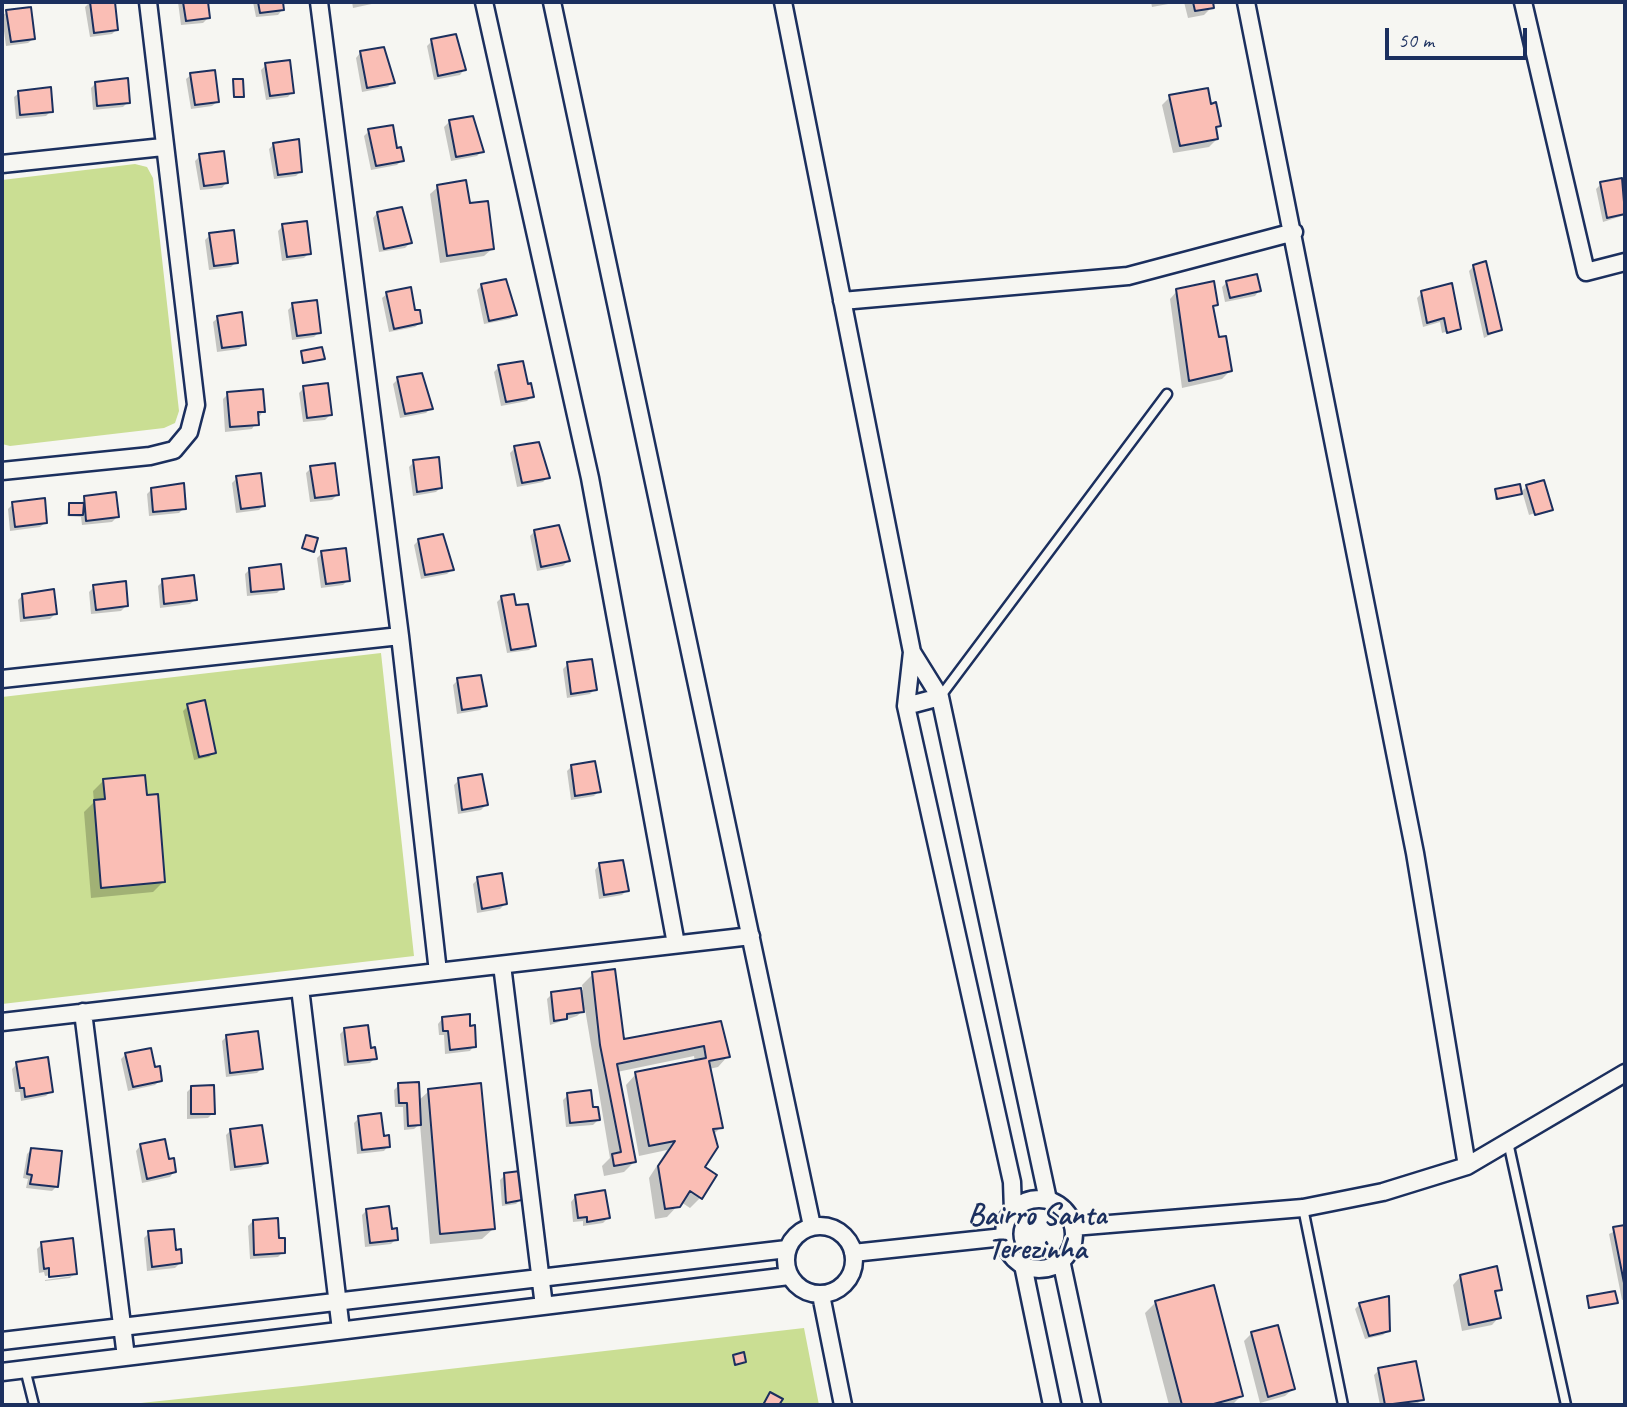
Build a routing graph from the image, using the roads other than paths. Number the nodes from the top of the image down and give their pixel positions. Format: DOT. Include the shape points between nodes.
graph roads {
  1 [pos="148,2"];
  2 [pos="318,2"];
  3 [pos="484,2"];
  4 [pos="552,2"];
  5 [pos="783,2"];
  6 [pos="1246,2"];
  7 [pos="1523,2"];
  8 [pos="163,147"];
  9 [pos="2,164"];
  10 [pos="1294,232"];
  11 [pos="1625,262"];
  12 [pos="842,302"];
  13 [pos="1167,394"];
  14 [pos="2,471"];
  15 [pos="400,636"];
  16 [pos="912,652"];
  17 [pos="2,674"];
  18 [pos="940,697"];
  19 [pos="906,706"];
  20 [pos="751,936"];
  21 [pos="676,944"];
  22 [pos="502,965"];
  23 [pos="438,972"];
  24 [pos="300,988"];
  25 [pos="83,1012"];
  26 [pos="2,1022"];
  27 [pos="1625,1073"];
  28 [pos="1508,1142"];
  29 [pos="1467,1166"];
  30 [pos="1048,1200"];
  31 [pos="1303,1208"];
  32 [pos="1013,1211"];
  33 [pos="812,1226"];
  34 [pos="1073,1227"];
  35 [pos="1004,1237"];
  36 [pos="787,1249"];
  37 [pos="853,1253"];
  38 [pos="1061,1260"];
  39 [pos="1023,1265"];
  40 [pos="789,1276"];
  41 [pos="541,1278"];
  42 [pos="821,1295"];
  43 [pos="338,1302"];
  44 [pos="544,1306"];
  45 [pos="122,1327"];
  46 [pos="341,1330"];
  47 [pos="2,1341"];
  48 [pos="126,1357"];
  49 [pos="25,1369"];
  50 [pos="2,1372"];
  51 [pos="34,1405"];
  52 [pos="843,1405"];
  53 [pos="1052,1405"];
  54 [pos="1092,1405"];
  55 [pos="1343,1405"];
  56 [pos="1566,1405"];
  1 -- 8 [label="street"];
  2 -- 15 [label="street"];
  3 -- 21 [label="street" via="590,478"];
  4 -- 20 [label="street"];
  5 -- 12 [label="street"];
  6 -- 10 [label="street"];
  7 -- 11 [label="street" via="1586,272"];
  8 -- 9 [label="street"];
  8 -- 14 [label="street" via="196,405 189,432 174,450 149,456"];
  10 -- 12 [label="street" via="1128,276"];
  10 -- 29 [label="street" via="1415,853"];
  12 -- 16 [label="street"];
  13 -- 18 [label="lane"];
  15 -- 17 [label="street"];
  15 -- 23 [label="street"];
  16 -- 18 [label="street"];
  16 -- 19 [label="street"];
  18 -- 19 [label="street"];
  18 -- 30 [label="street"];
  19 -- 32 [label="street" via="1012,1182"];
  20 -- 21 [label="street"];
  20 -- 33 [label="street"];
  21 -- 22 [label="street"];
  22 -- 23 [label="street"];
  22 -- 41 [label="street"];
  23 -- 24 [label="street"];
  24 -- 25 [label="street"];
  24 -- 43 [label="street"];
  25 -- 26 [label="street"];
  25 -- 45 [label="street"];
  27 -- 28 [label="street"];
  28 -- 29 [label="street"];
  28 -- 56 [label="lane"];
  29 -- 31 [label="street" via="1383,1192"];
  30 -- 32 [label="street" via="1028,1200"];
  30 -- 34 [label="street" via="1064,1209"];
  31 -- 34 [label="street"];
  31 -- 55 [label="lane"];
  32 -- 35 [label="street"];
  33 -- 36 [label="street" via="796,1234"];
  33 -- 37 [label="street" via="834,1228 850,1242"];
  34 -- 38 [label="street" via="1072,1245"];
  35 -- 37 [label="street"];
  35 -- 39 [label="street" via="1008,1250"];
  36 -- 40 [label="street"];
  36 -- 41 [label="street"];
  37 -- 42 [label="street" via="847,1281"];
  38 -- 39 [label="street" via="1043,1268"];
  38 -- 54 [label="street"];
  39 -- 53 [label="street"];
  40 -- 42 [label="street" via="802,1290"];
  40 -- 44 [label="street"];
  41 -- 43 [label="street"];
  41 -- 44 [label="street"];
  42 -- 52 [label="street"];
  43 -- 45 [label="street"];
  43 -- 46 [label="street"];
  44 -- 46 [label="street"];
  45 -- 47 [label="street"];
  45 -- 48 [label="street"];
  46 -- 48 [label="street"];
  48 -- 49 [label="street"];
  49 -- 50 [label="street"];
  49 -- 51 [label="lane"];
}
